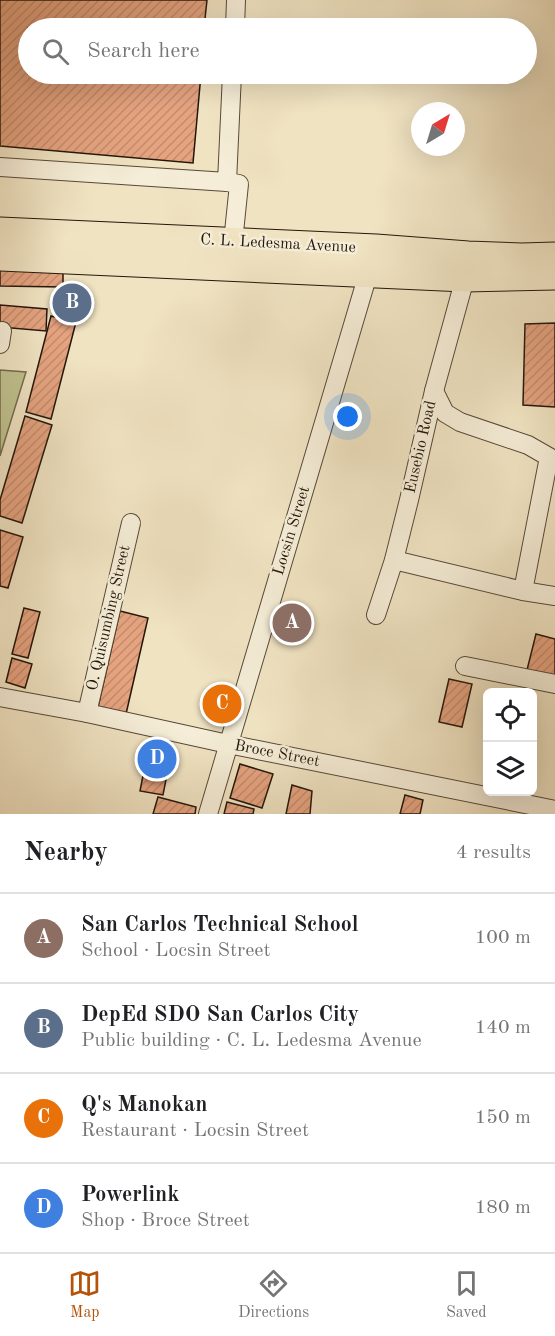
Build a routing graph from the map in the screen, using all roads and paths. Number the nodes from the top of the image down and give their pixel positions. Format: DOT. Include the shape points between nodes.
graph roads {
  1 [pos="237,0"];
  2 [pos="236,18"];
  3 [pos="231,84"];
  4 [pos="0,167"];
  5 [pos="226,182"];
  6 [pos="0,231"];
  7 [pos="233,242"];
  8 [pos="376,248"];
  9 [pos="555,256"];
  10 [pos="0,257"];
  11 [pos="368,274"];
  12 [pos="555,276"];
  13 [pos="465,279"];
  14 [pos="434,391"];
  15 [pos="131,523"];
  16 [pos="394,560"];
  17 [pos="523,591"];
  18 [pos="555,597"];
  19 [pos="376,615"];
  20 [pos="465,666"];
  21 [pos="555,684"];
  22 [pos="0,697"];
  23 [pos="87,713"];
  24 [pos="228,744"];
  25 [pos="555,810"];
  26 [pos="208,814"];
  1 -- 2 [label="street"];
  3 -- 5 [label="street"];
  4 -- 5 [label="street"];
  5 -- 7 [label="street" via="239,184"];
  6 -- 7 [label="highway, C. L. Ledesma Avenue"];
  7 -- 8 [label="highway, C. L. Ledesma Avenue"];
  8 -- 9 [label="highway, C. L. Ledesma Avenue"];
  8 -- 11 [label="street, Locsin Street"];
  10 -- 11 [label="highway, C. L. Ledesma Avenue"];
  11 -- 13 [label="highway, C. L. Ledesma Avenue"];
  11 -- 24 [label="street, Locsin Street"];
  12 -- 13 [label="highway, C. L. Ledesma Avenue"];
  13 -- 14 [label="street, Eusebio Road"];
  14 -- 16 [label="street, Eusebio Road"];
  14 -- 17 [label="street" via="445,413 460,422 528,445 549,457"];
  15 -- 23 [label="street, O. Quisumbing Street"];
  16 -- 17 [label="street"];
  16 -- 19 [label="street, Eusebio Road"];
  17 -- 18 [label="street"];
  20 -- 21 [label="street"];
  22 -- 23 [label="street, Broce Street"];
  23 -- 24 [label="street, Broce Street"];
  24 -- 25 [label="street, Broce Street"];
  24 -- 26 [label="street, Locsin Street"];
}
